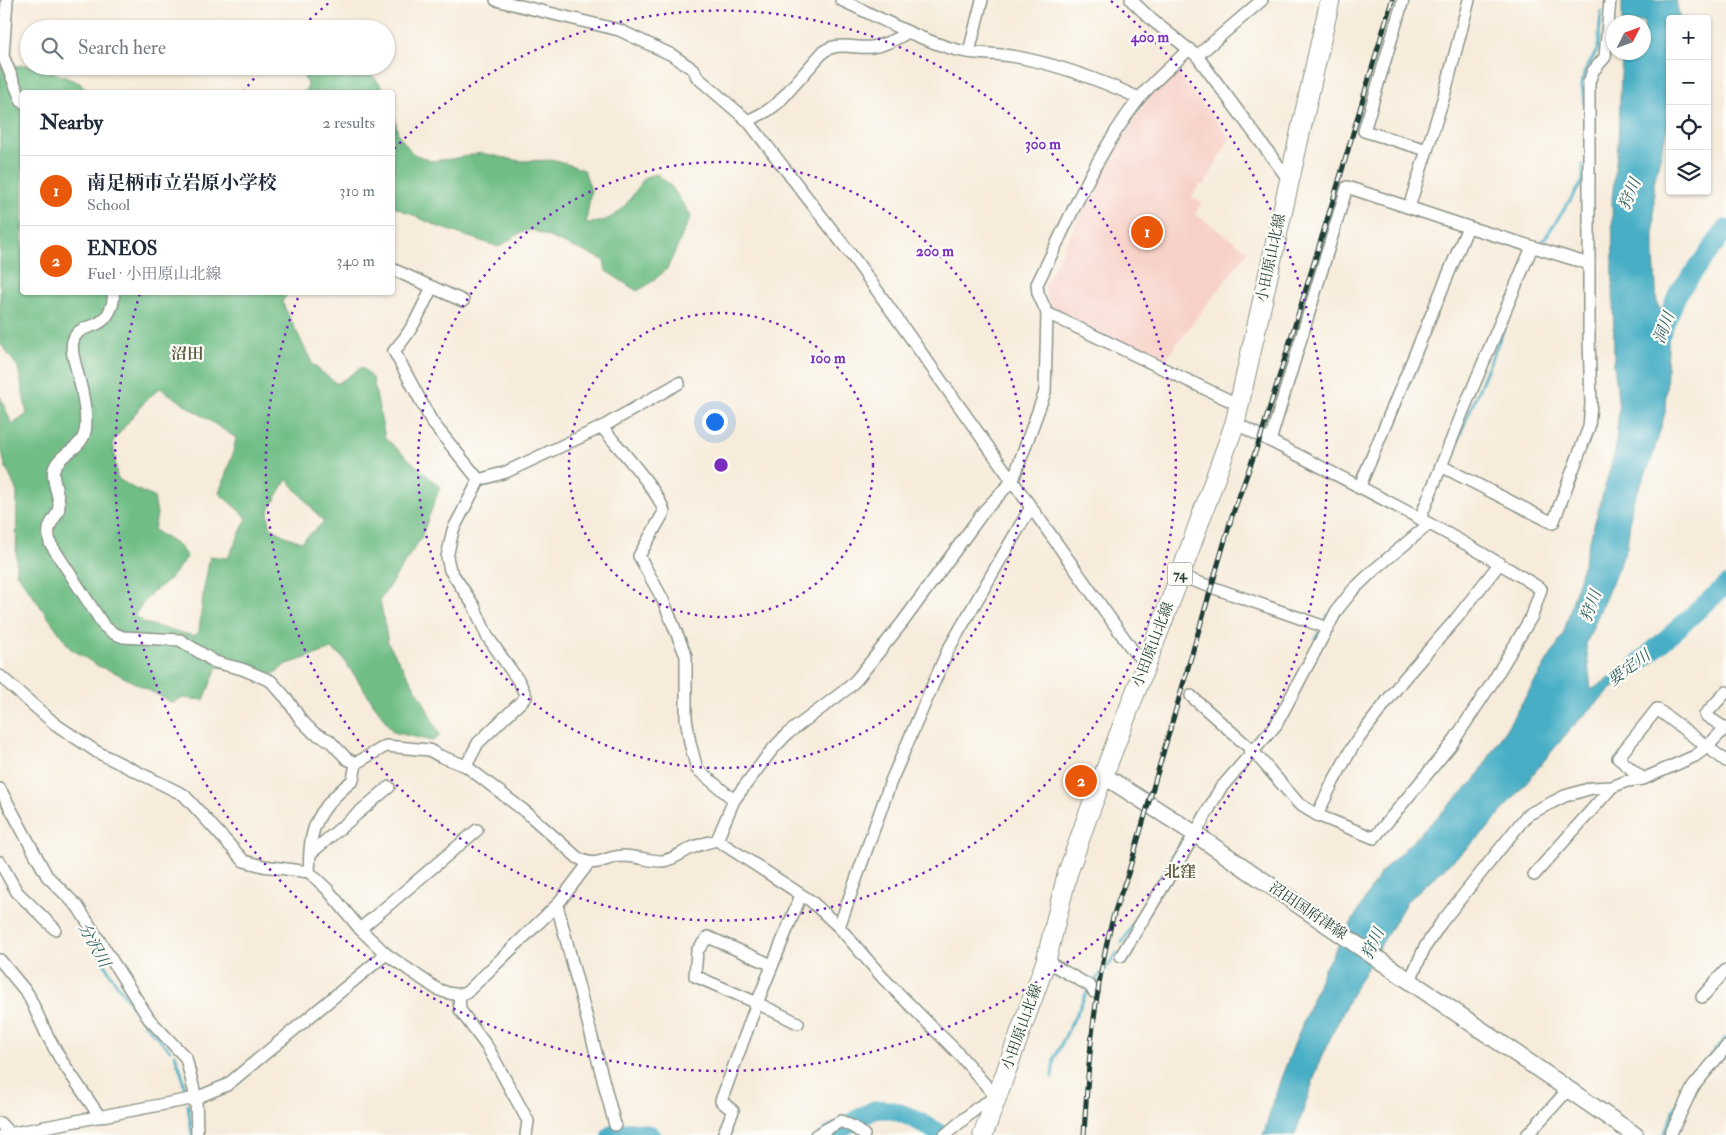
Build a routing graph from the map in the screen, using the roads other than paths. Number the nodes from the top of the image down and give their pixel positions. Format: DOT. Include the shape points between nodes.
graph roads {
  1 [pos="7,0"];
  2 [pos="496,0"];
  3 [pos="841,0"];
  4 [pos="982,0"];
  5 [pos="1131,0"];
  6 [pos="1262,0"];
  7 [pos="1330,0"];
  8 [pos="1403,0"];
  9 [pos="1469,0"];
  10 [pos="1610,0"];
  11 [pos="908,32"];
  12 [pos="969,52"];
  13 [pos="1193,53"];
  14 [pos="20,97"];
  15 [pos="1139,98"];
  16 [pos="748,121"];
  17 [pos="1427,150"];
  18 [pos="1289,180"];
  19 [pos="1410,207"];
  20 [pos="1468,227"];
  21 [pos="1532,247"];
  22 [pos="1589,264"];
  23 [pos="395,270"];
  24 [pos="432,287"];
  25 [pos="113,295"];
  26 [pos="463,301"];
  27 [pos="1047,313"];
  28 [pos="680,383"];
  29 [pos="1237,414"];
  30 [pos="602,426"];
  31 [pos="1270,441"];
  32 [pos="1441,466"];
  33 [pos="479,480"];
  34 [pos="1013,480"];
  35 [pos="1360,488"];
  36 [pos="1031,507"];
  37 [pos="1425,522"];
  38 [pos="1500,563"];
  39 [pos="1180,576"];
  40 [pos="1328,628"];
  41 [pos="1147,663"];
  42 [pos="0,676"];
  43 [pos="1726,692"];
  44 [pos="1192,696"];
  45 [pos="1725,728"];
  46 [pos="1707,747"];
  47 [pos="1253,751"];
  48 [pos="1726,761"];
  49 [pos="356,763"];
  50 [pos="466,766"];
  51 [pos="1103,776"];
  52 [pos="1643,779"];
  53 [pos="389,787"];
  54 [pos="1612,787"];
  55 [pos="0,789"];
  56 [pos="734,800"];
  57 [pos="1317,815"];
  58 [pos="477,830"];
  59 [pos="1195,834"];
  60 [pos="716,840"];
  61 [pos="310,853"];
  62 [pos="0,862"];
  63 [pos="588,864"];
  64 [pos="309,872"];
  65 [pos="1534,875"];
  66 [pos="801,895"];
  67 [pos="557,905"];
  68 [pos="839,927"];
  69 [pos="55,929"];
  70 [pos="360,929"];
  71 [pos="386,954"];
  72 [pos="1121,956"];
  73 [pos="0,960"];
  74 [pos="1046,961"];
  75 [pos="772,965"];
  76 [pos="1726,970"];
  77 [pos="1410,980"];
  78 [pos="1094,992"];
  79 [pos="459,995"];
  80 [pos="1702,997"];
  81 [pos="757,1003"];
  82 [pos="798,1023"];
  83 [pos="1726,1047"];
  84 [pos="1568,1090"];
  85 [pos="996,1097"];
  86 [pos="196,1098"];
  87 [pos="100,1117"];
  88 [pos="0,1123"];
  89 [pos="615,1125"];
  90 [pos="860,1131"];
  91 [pos="9,1134"];
  92 [pos="197,1135"];
  93 [pos="526,1135"];
  94 [pos="723,1135"];
  95 [pos="816,1135"];
  96 [pos="945,1135"];
  97 [pos="983,1135"];
  98 [pos="1527,1135"];
  99 [pos="1635,1135"];
  100 [pos="1670,1135"];
  1 -- 14 [label="street" via="3,56"];
  2 -- 16 [label="street" via="619,30 672,55 694,70 697,77"];
  3 -- 11 [label="street"];
  4 -- 12 [label="street"];
  5 -- 13 [label="street"];
  6 -- 13 [label="street"];
  7 -- 18 [label="main road, 小田原山北線 / 74"];
  8 -- 17 [label="street" via="1364,131"];
  9 -- 17 [label="street"];
  10 -- 22 [label="street" via="1605,57 1593,71 1589,82"];
  11 -- 12 [label="street"];
  11 -- 16 [label="street" via="894,41 872,47 831,46 778,103"];
  12 -- 15 [label="street" via="1017,57 1060,67 1100,80"];
  13 -- 15 [label="street"];
  13 -- 18 [label="street"];
  15 -- 27 [label="street" via="1092,174 1036,284"];
  16 -- 34 [label="street" via="856,261"];
  17 -- 19 [label="street"];
  18 -- 29 [label="main road, 小田原山北線 / 74"];
  19 -- 20 [label="street"];
  19 -- 31 [label="street" via="1347,187"];
  20 -- 21 [label="street"];
  20 -- 35 [label="street"];
  21 -- 22 [label="street"];
  21 -- 32 [label="street"];
  22 -- 32 [label="street" via="1591,404 1588,427 1553,523"];
  23 -- 24 [label="street"];
  24 -- 26 [label="street"];
  24 -- 33 [label="street" via="415,324 394,350 432,422"];
  25 -- 49 [label="street" via="114,304 105,317 98,324 83,328 73,341 85,432 82,440 60,459 54,470 59,504 50,524 50,543 104,626 113,633 123,637 180,640 215,662 271,681 314,734 329,740 347,759"];
  27 -- 29 [label="street"];
  27 -- 34 [label="street" via="1045,392"];
  28 -- 30 [label="street"];
  29 -- 31 [label="street"];
  29 -- 39 [label="main road, 小田原山北線 / 74"];
  30 -- 33 [label="street" via="506,472"];
  30 -- 56 [label="street" via="662,505 664,512 639,556 663,600 686,656 686,718 697,769"];
  31 -- 35 [label="street"];
  32 -- 37 [label="street"];
  33 -- 50 [label="street" via="453,530 447,557 450,570 474,606 486,636 520,683 526,697 478,743"];
  34 -- 36 [label="street"];
  34 -- 56 [label="street" via="984,512 857,679 787,734"];
  35 -- 37 [label="street"];
  36 -- 41 [label="street" via="1134,652"];
  36 -- 68 [label="street" via="948,650 891,781"];
  37 -- 38 [label="street"];
  37 -- 40 [label="street" via="1353,590"];
  38 -- 57 [label="street" via="1363,732"];
  38 -- 57 [label="street" via="1541,589 1532,616 1451,745 1374,838"];
  39 -- 40 [label="street"];
  39 -- 41 [label="main road, 小田原山北線 / 74"];
  40 -- 47 [label="street" via="1276,725"];
  41 -- 51 [label="main road, 小田原山北線 / 74"];
  42 -- 64 [label="street" via="55,724 97,752 184,795 244,861"];
  43 -- 45 [label="street" via="1706,715"];
  44 -- 47 [label="street"];
  45 -- 46 [label="street"];
  46 -- 48 [label="street"];
  46 -- 52 [label="street" via="1695,756"];
  46 -- 52 [label="street" via="1657,710 1618,758"];
  47 -- 57 [label="street" via="1299,804"];
  47 -- 59 [label="street" via="1220,789"];
  49 -- 50 [label="street" via="386,746 429,750"];
  49 -- 61 [label="street" via="353,780 334,797 317,820"];
  50 -- 63 [label="street"];
  51 -- 59 [label="main road, 沼田国府津線"];
  51 -- 74 [label="main road, 小田原山北線 / 74" via="1067,876"];
  52 -- 54 [label="street"];
  53 -- 61 [label="street"];
  54 -- 65 [label="street"];
  54 -- 77 [label="street" via="1592,788 1565,796 1527,815 1441,923 1425,947"];
  55 -- 86 [label="street" via="48,876 78,907 149,1019 186,1058"];
  56 -- 60 [label="street"];
  58 -- 70 [label="street"];
  59 -- 72 [label="street"];
  59 -- 77 [label="main road, 沼田国府津線"];
  60 -- 63 [label="street" via="662,861 622,856"];
  60 -- 66 [label="street"];
  61 -- 64 [label="street"];
  62 -- 69 [label="street" via="17,892"];
  63 -- 67 [label="street"];
  64 -- 70 [label="street"];
  66 -- 68 [label="street"];
  66 -- 75 [label="street"];
  67 -- 79 [label="street" via="466,993"];
  67 -- 89 [label="street"];
  68 -- 85 [label="street"];
  70 -- 71 [label="street"];
  71 -- 79 [label="street" via="437,989"];
  71 -- 86 [label="street" via="227,1085"];
  73 -- 87 [label="street" via="28,994 61,1060"];
  74 -- 78 [label="street" via="1090,986"];
  74 -- 85 [label="main road, 小田原山北線 / 74"];
  75 -- 81 [label="street"];
  75 -- 81 [label="street" via="708,937 696,951 694,976"];
  76 -- 80 [label="street"];
  77 -- 84 [label="main road, 沼田国府津線"];
  79 -- 93 [label="street" via="460,1010 488,1048 528,1121"];
  81 -- 82 [label="street"];
  81 -- 94 [label="street" via="721,1101 732,1111"];
  83 -- 100 [label="street" via="1693,1087"];
  84 -- 98 [label="street"];
  84 -- 99 [label="main road, 沼田国府津線"];
  85 -- 96 [label="street" via="977,1108"];
  85 -- 97 [label="main road, 小田原山北線 / 74"];
  86 -- 87 [label="street"];
  86 -- 92 [label="street"];
  87 -- 91 [label="street"];
  88 -- 91 [label="street"];
  90 -- 95 [label="street" via="841,1121"];
}
